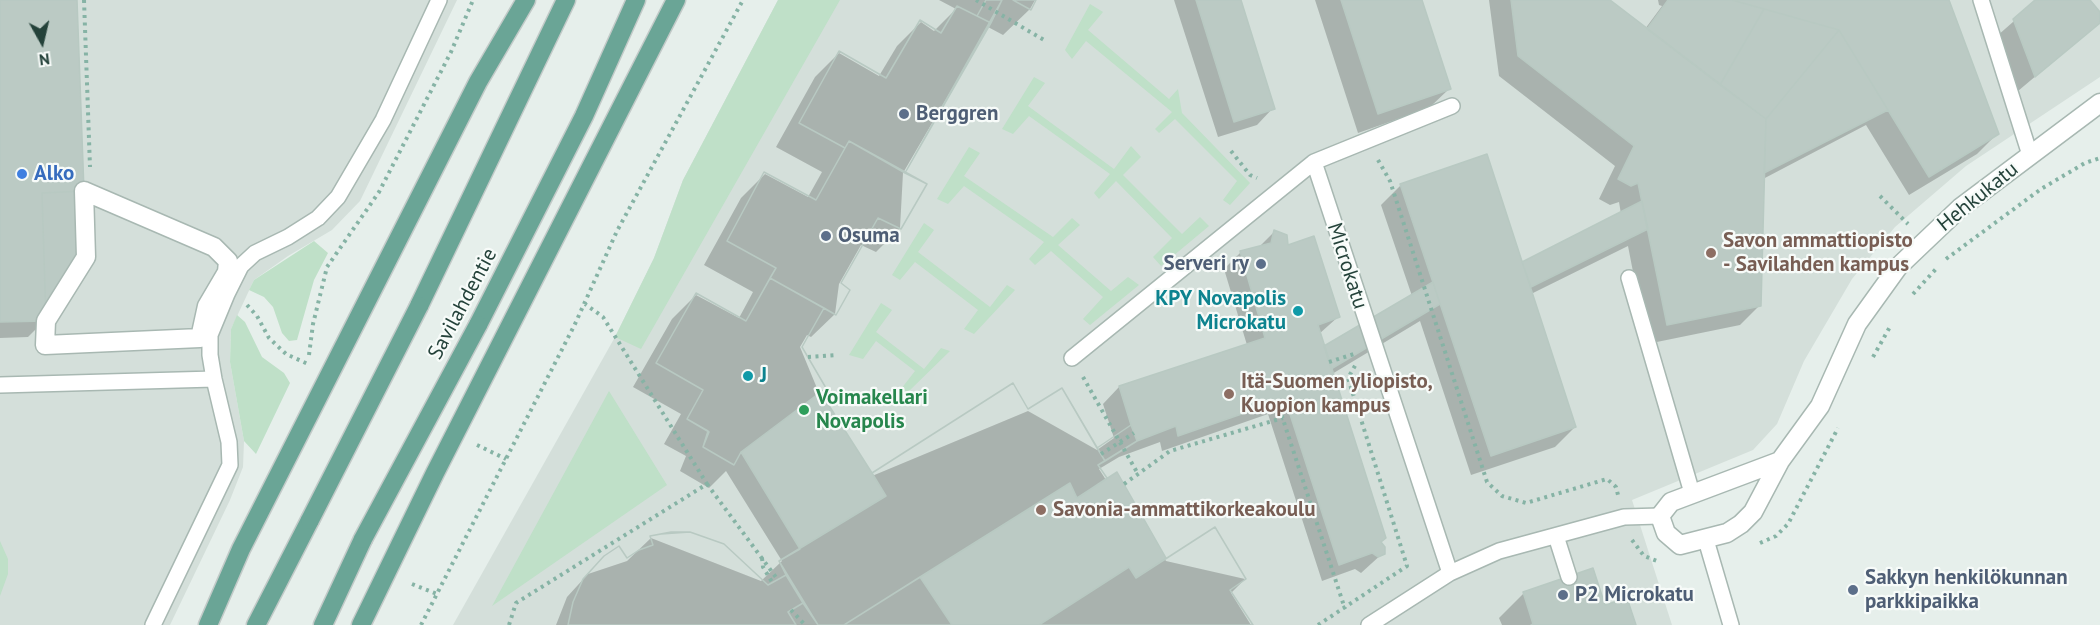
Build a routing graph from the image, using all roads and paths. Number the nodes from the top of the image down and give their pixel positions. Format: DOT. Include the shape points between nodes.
graph roads {
  1 [pos="84,0"];
  2 [pos="439,0"];
  3 [pos="473,0"];
  4 [pos="526,0"];
  5 [pos="566,0"];
  6 [pos="636,0"];
  7 [pos="676,0"];
  8 [pos="743,0"];
  9 [pos="976,0"];
  10 [pos="1982,0"];
  11 [pos="1044,40"];
  12 [pos="2100,103"];
  13 [pos="1452,106"];
  14 [pos="1367,140"];
  15 [pos="1231,150"];
  16 [pos="2030,155"];
  17 [pos="1314,162"];
  18 [pos="1282,189"];
  19 [pos="90,194"];
  20 [pos="1629,278"];
  21 [pos="227,294"];
  22 [pos="585,304"];
  23 [pos="1351,343"];
  24 [pos="1354,354"];
  25 [pos="836,355"];
  26 [pos="808,357"];
  27 [pos="1072,358"];
  28 [pos="1329,362"];
  29 [pos="308,363"];
  30 [pos="330,373"];
  31 [pos="214,380"];
  32 [pos="0,385"];
  33 [pos="1277,401"];
  34 [pos="1283,418"];
  35 [pos="1134,433"];
  36 [pos="1119,443"];
  37 [pos="1101,454"];
  38 [pos="1780,461"];
  39 [pos="1138,474"];
  40 [pos="707,484"];
  41 [pos="1124,484"];
  42 [pos="1692,493"];
  43 [pos="1660,516"];
  44 [pos="1624,517"];
  45 [pos="1556,537"];
  46 [pos="1706,540"];
  47 [pos="762,557"];
  48 [pos="1450,573"];
  49 [pos="1569,577"];
  50 [pos="778,580"];
  51 [pos="772,582"];
  52 [pos="412,584"];
  53 [pos="437,594"];
  54 [pos="1344,608"];
  55 [pos="791,610"];
  56 [pos="153,625"];
  57 [pos="208,625"];
  58 [pos="256,625"];
  59 [pos="323,625"];
  60 [pos="361,625"];
  61 [pos="421,625"];
  62 [pos="509,625"];
  63 [pos="805,625"];
  64 [pos="1318,625"];
  65 [pos="1370,625"];
  66 [pos="1731,625"];
  1 -- 19 [label="path"];
  2 -- 21 [label="lane" via="383,120 338,197 318,218 255,253 241,266"];
  3 -- 29 [label="path" via="451,52 379,192 327,267"];
  4 -- 30 [label="main road" via="478,82"];
  5 -- 58 [label="main road, Savilahdentie, bridge" via="419,306"];
  6 -- 59 [label="main road, Savilahdentie, bridge" via="584,116 363,539"];
  7 -- 60 [label="main road"];
  8 -- 22 [label="path" via="617,231"];
  9 -- 11 [label="path"];
  10 -- 16 [label="lane"];
  12 -- 16 [label="street, Hehkukatu"];
  13 -- 14 [label="lane"];
  14 -- 17 [label="lane"];
  14 -- 44 [label="path" via="1390,181 1487,482 1502,496 1526,502 1607,479 1616,487"];
  15 -- 18 [label="path" via="1250,175"];
  16 -- 38 [label="street, Hehkukatu" via="1960,208 1898,267 1857,324 1820,406"];
  17 -- 18 [label="lane"];
  17 -- 48 [label="lane, Microkatu"];
  18 -- 27 [label="lane"];
  19 -- 19 [label="street" via="84,191 86,257 46,321 45,345 200,338 207,306 227,272 228,261 214,247"];
  20 -- 42 [label="lane"];
  21 -- 29 [label="path" via="247,305 269,338 286,354"];
  21 -- 31 [label="lane" via="210,335"];
  22 -- 40 [label="path" via="603,317"];
  22 -- 53 [label="path"];
  23 -- 24 [label="path"];
  24 -- 28 [label="path"];
  24 -- 54 [label="path" via="1357,363 1348,378 1407,566"];
  25 -- 26 [label="path"];
  27 -- 36 [label="path"];
  29 -- 30 [label="path"];
  30 -- 57 [label="main road" via="241,549"];
  31 -- 32 [label="lane"];
  31 -- 56 [label="lane" via="230,442 230,465"];
  33 -- 34 [label="path"];
  34 -- 39 [label="path" via="1170,452"];
  34 -- 54 [label="path"];
  35 -- 36 [label="path"];
  36 -- 37 [label="path"];
  36 -- 39 [label="path"];
  38 -- 42 [label="street"];
  38 -- 46 [label="street, Hehkukatu" via="1747,518 1727,534"];
  39 -- 41 [label="path"];
  40 -- 47 [label="path"];
  40 -- 62 [label="path" via="516,603"];
  42 -- 43 [label="street" via="1671,501"];
  43 -- 44 [label="lane"];
  43 -- 46 [label="street, Hehkukatu" via="1666,533 1680,545"];
  44 -- 45 [label="lane"];
  45 -- 48 [label="lane" via="1498,550"];
  45 -- 49 [label="lane"];
  46 -- 66 [label="lane"];
  47 -- 50 [label="path"];
  47 -- 51 [label="path"];
  48 -- 65 [label="lane"];
  52 -- 53 [label="path"];
  53 -- 61 [label="path"];
  54 -- 64 [label="path"];
  55 -- 63 [label="path"];
}
